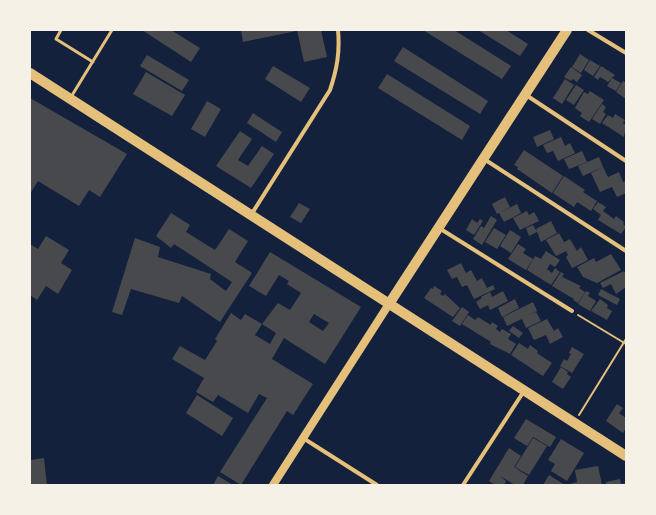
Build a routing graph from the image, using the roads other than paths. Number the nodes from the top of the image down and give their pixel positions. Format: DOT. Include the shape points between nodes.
graph roads {
  1 [pos="61,30"];
  2 [pos="112,30"];
  3 [pos="338,30"];
  4 [pos="567,30"];
  5 [pos="588,30"];
  6 [pos="626,53"];
  7 [pos="93,62"];
  8 [pos="30,73"];
  9 [pos="525,95"];
  10 [pos="70,98"];
  11 [pos="484,159"];
  12 [pos="626,161"];
  13 [pos="251,215"];
  14 [pos="439,228"];
  15 [pos="626,251"];
  16 [pos="389,304"];
  17 [pos="572,311"];
  18 [pos="524,391"];
  19 [pos="303,438"];
  20 [pos="626,456"];
  21 [pos="273,485"];
  22 [pos="377,485"];
  23 [pos="463,485"];
  1 -- 7 [label="lane" via="56,39"];
  2 -- 7 [label="lane"];
  3 -- 13 [label="street" via="338,68 330,90"];
  4 -- 9 [label="main road"];
  5 -- 6 [label="street"];
  7 -- 10 [label="lane"];
  8 -- 10 [label="main road"];
  9 -- 11 [label="main road"];
  9 -- 12 [label="street"];
  10 -- 13 [label="main road"];
  11 -- 14 [label="main road"];
  11 -- 15 [label="street"];
  13 -- 16 [label="main road"];
  14 -- 16 [label="main road"];
  14 -- 17 [label="street"];
  16 -- 18 [label="main road"];
  16 -- 19 [label="main road"];
  18 -- 20 [label="main road"];
  18 -- 23 [label="street"];
  19 -- 21 [label="main road"];
  19 -- 22 [label="street"];
}
